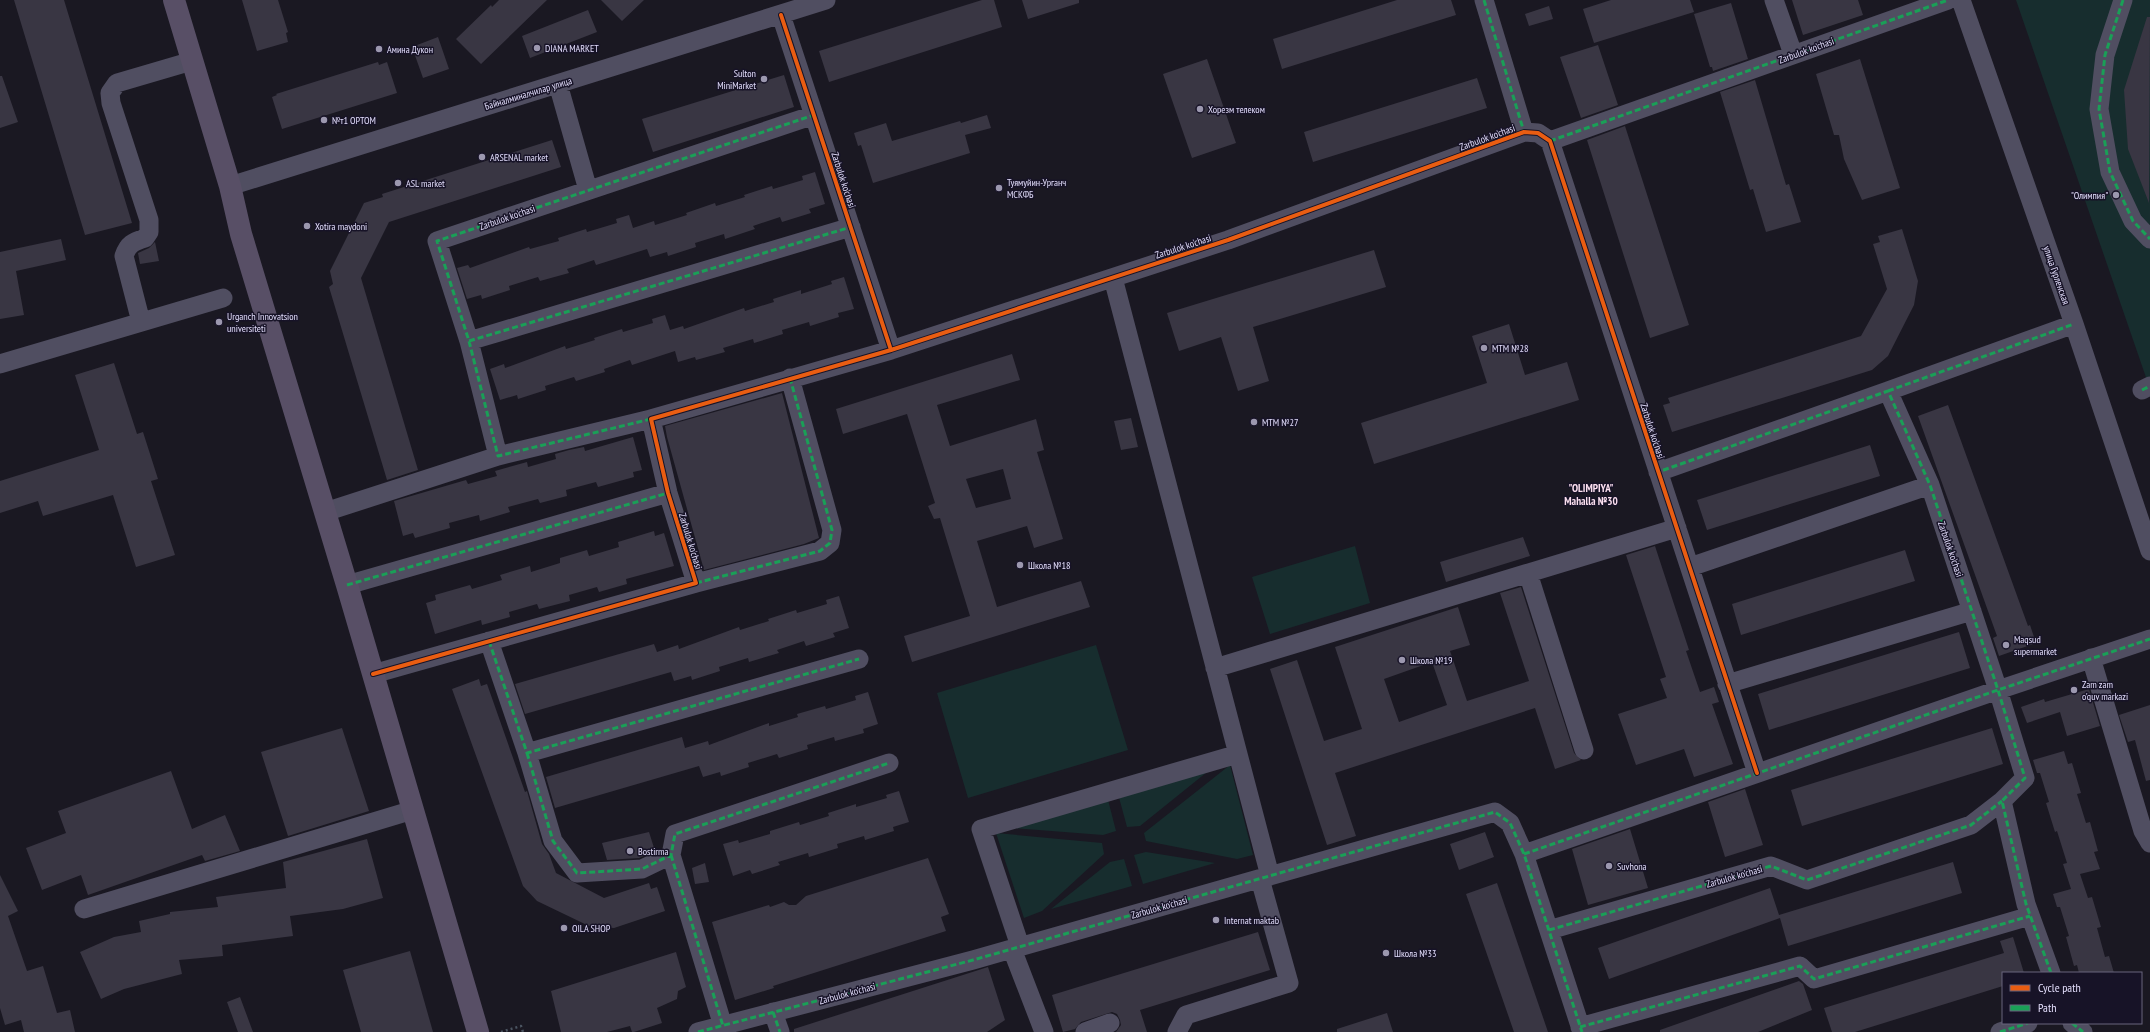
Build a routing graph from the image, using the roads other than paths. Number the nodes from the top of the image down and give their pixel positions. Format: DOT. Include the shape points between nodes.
graph roads {
  1 [pos="174,0"];
  2 [pos="826,0"];
  3 [pos="1484,0"];
  4 [pos="1774,0"];
  5 [pos="1948,0"];
  6 [pos="1961,0"];
  7 [pos="2123,0"];
  8 [pos="781,14"];
  9 [pos="1793,54"];
  10 [pos="192,61"];
  11 [pos="558,84"];
  12 [pos="814,115"];
  13 [pos="1524,132"];
  14 [pos="1550,142"];
  15 [pos="230,186"];
  16 [pos="588,190"];
  17 [pos="851,227"];
  18 [pos="2150,239"];
  19 [pos="1113,278"];
  20 [pos="223,298"];
  21 [pos="141,322"];
  22 [pos="2074,324"];
  23 [pos="469,342"];
  24 [pos="891,350"];
  25 [pos="0,364"];
  26 [pos="790,378"];
  27 [pos="1888,391"];
  28 [pos="651,419"];
  29 [pos="498,456"];
  30 [pos="1658,472"];
  31 [pos="1930,485"];
  32 [pos="668,493"];
  33 [pos="325,512"];
  34 [pos="1677,528"];
  35 [pos="2150,551"];
  36 [pos="1690,567"];
  37 [pos="1528,573"];
  38 [pos="696,583"];
  39 [pos="347,585"];
  40 [pos="1972,611"];
  41 [pos="2150,638"];
  42 [pos="489,641"];
  43 [pos="2091,658"];
  44 [pos="859,659"];
  45 [pos="1215,668"];
  46 [pos="373,674"];
  47 [pos="1727,684"];
  48 [pos="1998,690"];
  49 [pos="1584,750"];
  50 [pos="527,753"];
  51 [pos="1238,754"];
  52 [pos="889,763"];
  53 [pos="1757,773"];
  54 [pos="2002,801"];
  55 [pos="413,810"];
  56 [pos="2150,843"];
  57 [pos="1524,854"];
  58 [pos="671,855"];
  59 [pos="1265,877"];
  60 [pos="84,910"];
  61 [pos="2030,916"];
  62 [pos="1549,930"];
  63 [pos="1016,947"];
  64 [pos="2051,972"];
  65 [pos="773,1012"];
  66 [pos="1110,1023"];
  67 [pos="2025,1024"];
  68 [pos="2073,1024"];
  69 [pos="723,1026"];
  70 [pos="1581,1030"];
  71 [pos="478,1032"];
  72 [pos="698,1032"];
  73 [pos="780,1032"];
  74 [pos="1044,1032"];
  75 [pos="1085,1032"];
  76 [pos="1177,1032"];
  77 [pos="2000,1032"];
  78 [pos="2082,1032"];
  1 -- 10 [label="main road"];
  2 -- 8 [label="street, Байналминалчилар улица"];
  3 -- 13 [label="street, Zarbulok ko'chasi"];
  4 -- 9 [label="street"];
  5 -- 9 [label="street, Zarbulok ko'chasi"];
  6 -- 22 [label="street, улица Гурленская"];
  7 -- 18 [label="street" via="2105,55 2099,109 2110,172 2133,221"];
  8 -- 11 [label="street, Байналминалчилар улица"];
  8 -- 12 [label="street, Zarbulok ko'chasi"];
  9 -- 14 [label="street, Zarbulok ko'chasi"];
  10 -- 15 [label="main road"];
  10 -- 21 [label="street" via="117,83 110,92 111,103 149,220 149,232 145,238 127,247 124,256"];
  11 -- 15 [label="street, Байналминалчилар улица"];
  11 -- 16 [label="street"];
  12 -- 16 [label="street, Zarbulok ko'chasi"];
  12 -- 17 [label="street, Zarbulok ko'chasi"];
  13 -- 14 [label="street, Zarbulok ko'chasi" via="1538,133"];
  13 -- 19 [label="street, Zarbulok ko'chasi" via="1228,240"];
  14 -- 30 [label="street, Zarbulok ko'chasi"];
  15 -- 33 [label="main road" via="241,234"];
  16 -- 23 [label="street, Zarbulok ko'chasi" via="437,241"];
  17 -- 23 [label="street"];
  17 -- 24 [label="street, Zarbulok ko'chasi"];
  19 -- 24 [label="street, Zarbulok ko'chasi"];
  19 -- 45 [label="street"];
  20 -- 21 [label="street"];
  21 -- 25 [label="street"];
  22 -- 27 [label="street"];
  22 -- 35 [label="street, улица Гурленская"];
  23 -- 29 [label="street, Zarbulok ko'chasi"];
  24 -- 26 [label="street, Zarbulok ko'chasi"];
  26 -- 28 [label="street, Zarbulok ko'chasi"];
  26 -- 38 [label="street, Zarbulok ko'chasi" via="832,530 830,544 820,551"];
  27 -- 30 [label="street, Zarbulok ko'chasi"];
  27 -- 31 [label="street, Zarbulok ko'chasi"];
  28 -- 29 [label="street, Zarbulok ko'chasi"];
  28 -- 32 [label="street, Zarbulok ko'chasi"];
  29 -- 33 [label="street"];
  30 -- 34 [label="street, Zarbulok ko'chasi"];
  31 -- 36 [label="street"];
  31 -- 40 [label="street, Zarbulok ko'chasi"];
  32 -- 38 [label="street, Zarbulok ko'chasi"];
  32 -- 39 [label="street"];
  33 -- 39 [label="main road"];
  34 -- 36 [label="street, Zarbulok ko'chasi"];
  34 -- 37 [label="street"];
  36 -- 47 [label="street, Zarbulok ko'chasi"];
  37 -- 45 [label="street"];
  37 -- 49 [label="street"];
  38 -- 42 [label="street, Zarbulok ko'chasi"];
  39 -- 46 [label="main road"];
  40 -- 47 [label="street"];
  40 -- 48 [label="street, Zarbulok ko'chasi"];
  41 -- 43 [label="street"];
  42 -- 46 [label="street, Zarbulok ko'chasi"];
  42 -- 50 [label="street"];
  43 -- 48 [label="street"];
  43 -- 56 [label="street" via="2143,831"];
  44 -- 50 [label="street"];
  45 -- 51 [label="street"];
  46 -- 55 [label="main road"];
  47 -- 53 [label="street, Zarbulok ko'chasi"];
  48 -- 53 [label="street"];
  48 -- 54 [label="street, Zarbulok ko'chasi" via="2025,778"];
  50 -- 58 [label="street" via="553,841 577,873 642,869"];
  51 -- 59 [label="street"];
  51 -- 63 [label="street" via="981,829"];
  52 -- 58 [label="street" via="675,834"];
  53 -- 57 [label="street"];
  54 -- 61 [label="street"];
  54 -- 62 [label="street, Zarbulok ko'chasi" via="1972,825 1807,880 1771,866"];
  55 -- 60 [label="street"];
  55 -- 71 [label="main road"];
  57 -- 59 [label="street, Zarbulok ko'chasi" via="1510,823 1495,812"];
  57 -- 62 [label="street, Zarbulok ko'chasi"];
  58 -- 69 [label="street"];
  59 -- 63 [label="street, Zarbulok ko'chasi"];
  59 -- 76 [label="street" via="1289,983 1186,1015"];
  61 -- 64 [label="street"];
  61 -- 70 [label="street, Zarbulok ko'chasi" via="1814,979 1800,966"];
  62 -- 70 [label="street, Zarbulok ko'chasi"];
  63 -- 65 [label="street, Zarbulok ko'chasi"];
  63 -- 74 [label="street"];
  65 -- 69 [label="street, Zarbulok ko'chasi"];
  65 -- 73 [label="street"];
  66 -- 75 [label="street"];
  67 -- 77 [label="street"];
  68 -- 78 [label="street"];
  69 -- 72 [label="street, Zarbulok ko'chasi"];
}
